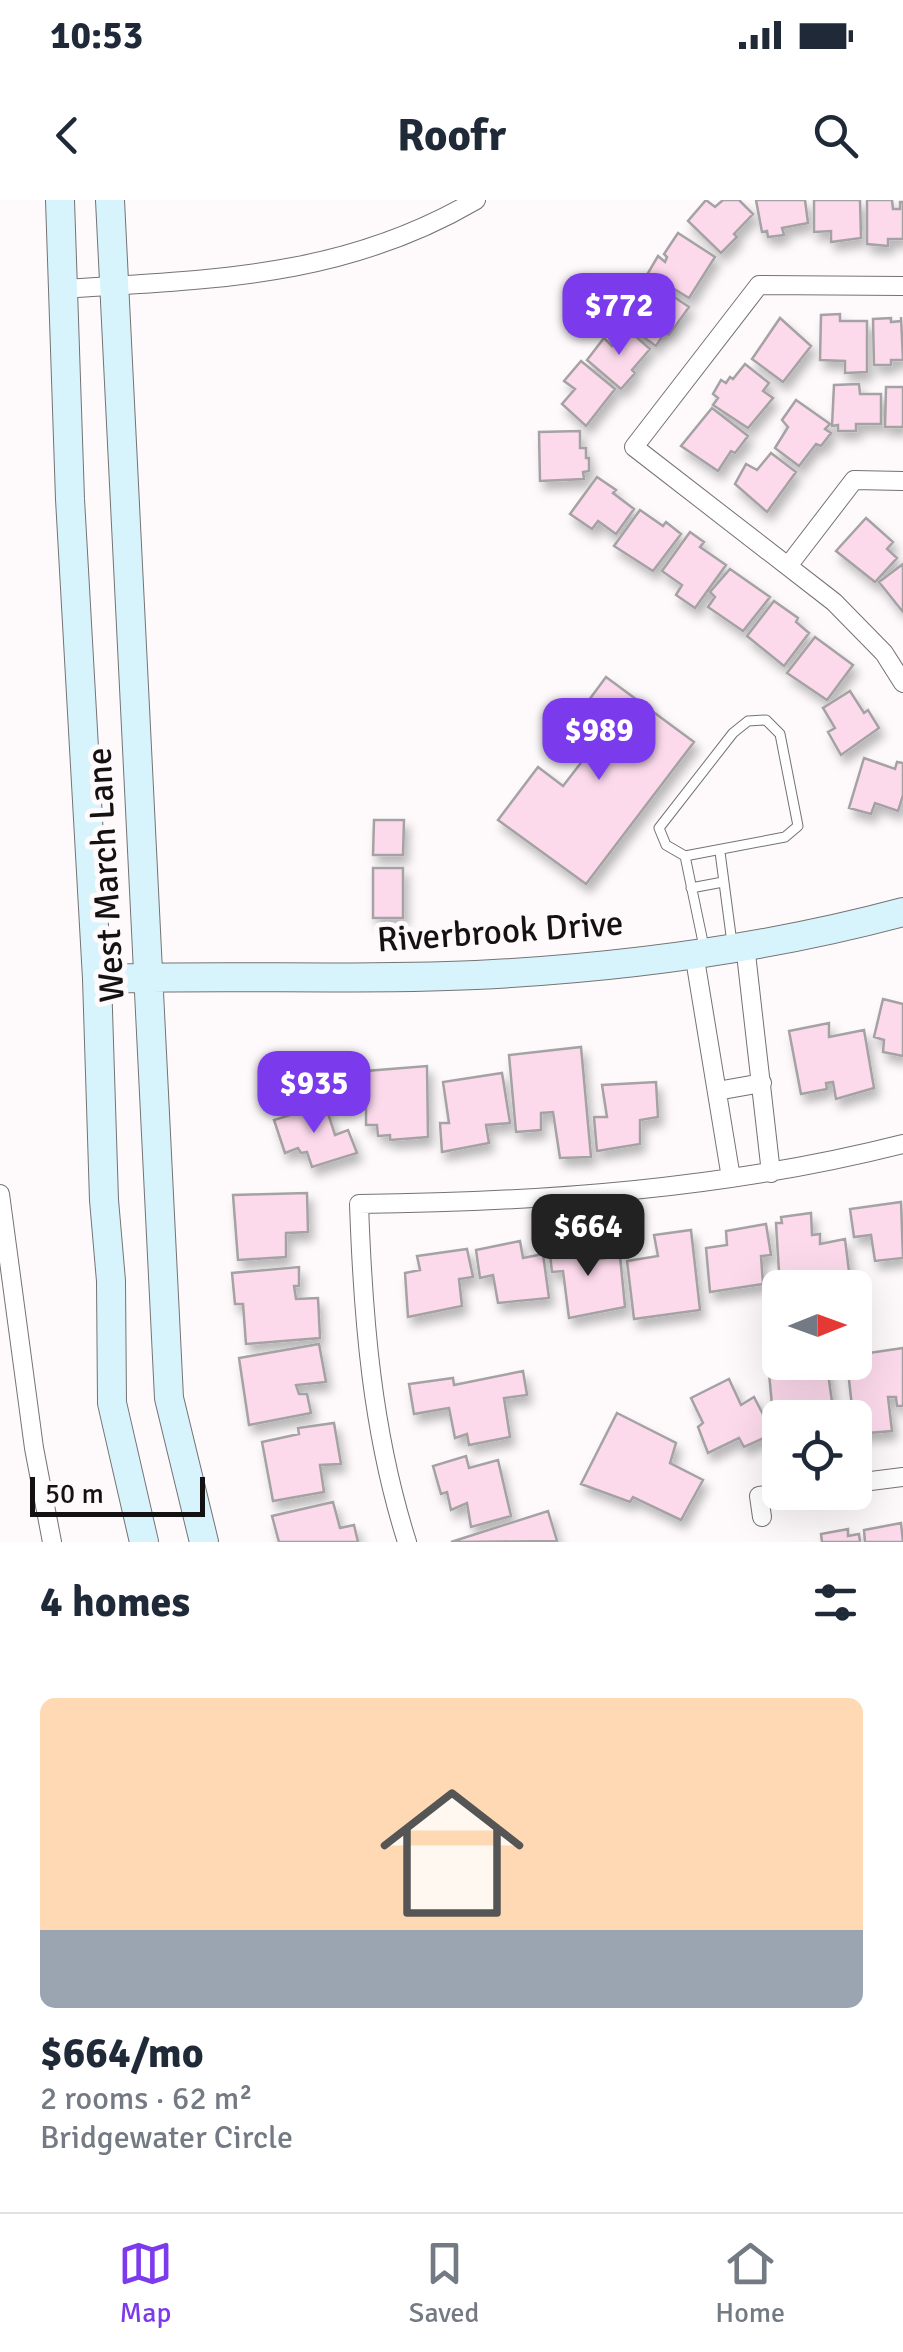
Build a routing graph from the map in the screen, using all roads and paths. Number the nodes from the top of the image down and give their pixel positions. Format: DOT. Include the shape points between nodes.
graph roads {
  1 [pos="60,200"];
  2 [pos="110,200"];
  3 [pos="476,200"];
  4 [pos="115,286"];
  5 [pos="903,286"];
  6 [pos="64,290"];
  7 [pos="903,480"];
  8 [pos="788,566"];
  9 [pos="903,683"];
  10 [pos="720,852"];
  11 [pos="685,856"];
  12 [pos="722,882"];
  13 [pos="691,888"];
  14 [pos="903,912"];
  15 [pos="719,950"];
  16 [pos="147,977"];
  17 [pos="97,979"];
  18 [pos="762,1083"];
  19 [pos="717,1092"];
  20 [pos="903,1144"];
  21 [pos="771,1173"];
  22 [pos="731,1178"];
  23 [pos="0,1194"];
  24 [pos="903,1477"];
  25 [pos="872,1481"];
  26 [pos="762,1496"];
  27 [pos="762,1517"];
  28 [pos="52,1542"];
  29 [pos="144,1542"];
  30 [pos="204,1542"];
  31 [pos="407,1542"];
  1 -- 6 [label="street, West March Lane"];
  2 -- 4 [label="street, West March Lane"];
  3 -- 4 [label="street" via="369,250 299,268"];
  4 -- 6 [label="street"];
  4 -- 16 [label="street, West March Lane"];
  5 -- 8 [label="street" via="759,285 634,447"];
  6 -- 17 [label="street, West March Lane"];
  7 -- 8 [label="street" via="854,480"];
  8 -- 9 [label="street" via="859,624"];
  10 -- 11 [label="lane"];
  10 -- 11 [label="lane" via="785,838 798,826 780,734 766,720 748,721 733,733 660,828 666,845"];
  10 -- 12 [label="lane"];
  11 -- 13 [label="lane"];
  12 -- 13 [label="lane"];
  12 -- 15 [label="lane"];
  13 -- 15 [label="lane"];
  14 -- 15 [label="street, Riverbrook Drive"];
  15 -- 16 [label="street, Riverbrook Drive" via="477,975"];
  15 -- 18 [label="street"];
  15 -- 19 [label="street"];
  16 -- 17 [label="street, Riverbrook Drive"];
  16 -- 30 [label="street, West March Lane" via="169,1398"];
  17 -- 29 [label="street, West March Lane" via="112,1402"];
  18 -- 19 [label="street"];
  18 -- 21 [label="street"];
  19 -- 22 [label="street"];
  20 -- 21 [label="street"];
  21 -- 22 [label="street"];
  22 -- 31 [label="street" via="546,1197 359,1204 370,1376"];
  23 -- 28 [label="street"];
  24 -- 25 [label="street"];
  26 -- 27 [label="street"];
}
